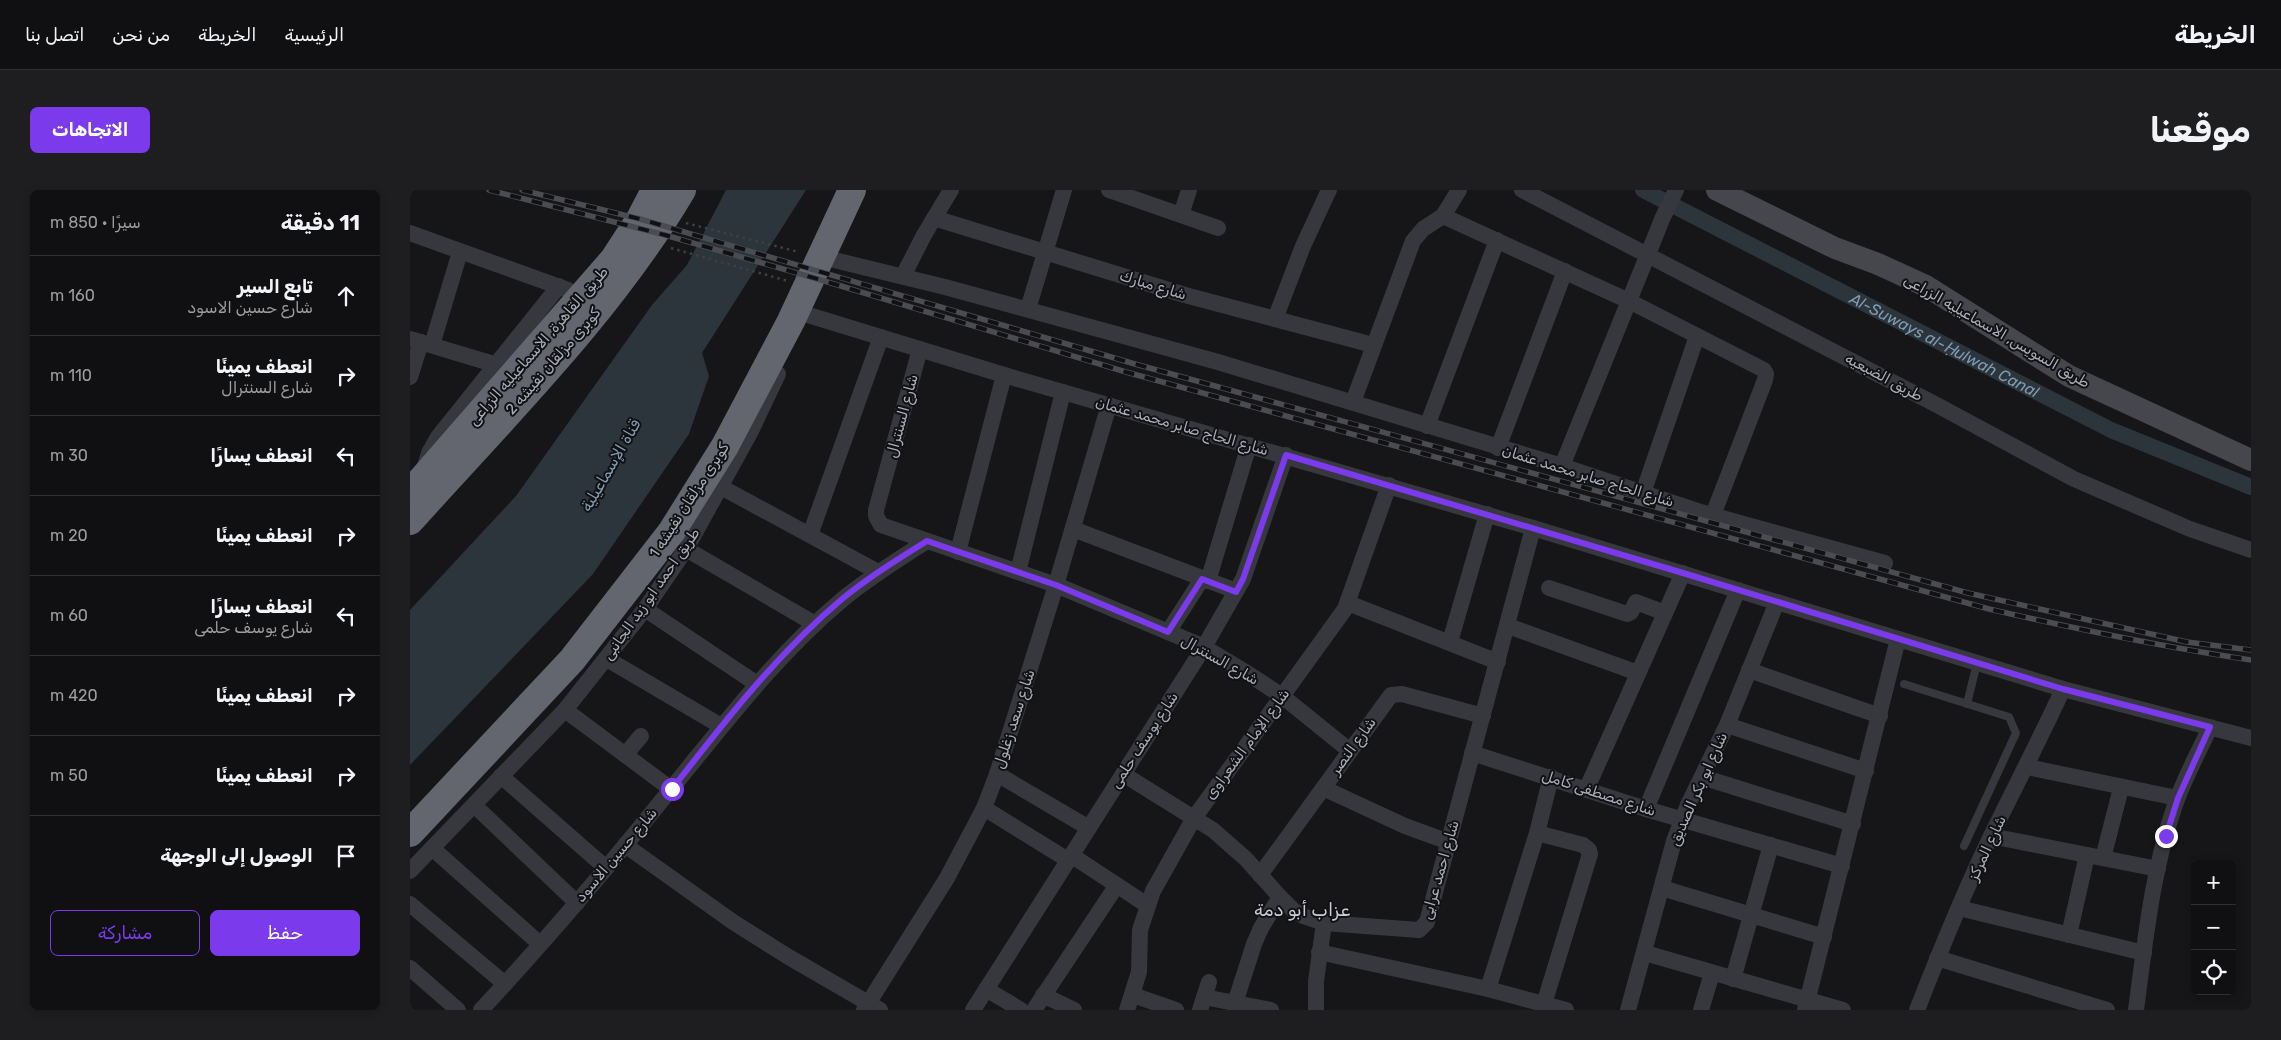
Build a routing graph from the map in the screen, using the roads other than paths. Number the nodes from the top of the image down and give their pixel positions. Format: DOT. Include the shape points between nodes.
graph roads {
  1 [pos="655,190"];
  2 [pos="682,190"];
  3 [pos="852,190"];
  4 [pos="864,190"];
  5 [pos="951,190"];
  6 [pos="1064,190"];
  7 [pos="1109,190"];
  8 [pos="1189,190"];
  9 [pos="1329,190"];
  10 [pos="1459,190"];
  11 [pos="1522,190"];
  12 [pos="1717,190"];
  13 [pos="1674,195"];
  14 [pos="1181,215"];
  15 [pos="1443,216"];
  16 [pos="934,218"];
  17 [pos="1218,228"];
  18 [pos="410,233"];
  19 [pos="1497,240"];
  20 [pos="460,252"];
  21 [pos="1046,252"];
  22 [pos="1648,254"];
  23 [pos="830,259"];
  24 [pos="1565,271"];
  25 [pos="903,276"];
  26 [pos="571,291"];
  27 [pos="1629,301"];
  28 [pos="1028,310"];
  29 [pos="806,314"];
  30 [pos="1275,319"];
  31 [pos="1697,336"];
  32 [pos="881,337"];
  33 [pos="421,342"];
  34 [pos="1373,345"];
  35 [pos="920,349"];
  36 [pos="497,365"];
  37 [pos="1004,375"];
  38 [pos="410,377"];
  39 [pos="1063,392"];
  40 [pos="1353,402"];
  41 [pos="1109,405"];
  42 [pos="1427,426"];
  43 [pos="1249,445"];
  44 [pos="1498,448"];
  45 [pos="1286,455"];
  46 [pos="2251,460"];
  47 [pos="1562,466"];
  48 [pos="420,484"];
  49 [pos="1389,485"];
  50 [pos="721,487"];
  51 [pos="1643,493"];
  52 [pos="1487,514"];
  53 [pos="1713,515"];
  54 [pos="410,521"];
  55 [pos="1533,528"];
  56 [pos="1073,529"];
  57 [pos="810,535"];
  58 [pos="927,541"];
  59 [pos="686,549"];
  60 [pos="2251,550"];
  61 [pos="958,552"];
  62 [pos="1885,562"];
  63 [pos="878,572"];
  64 [pos="1018,572"];
  65 [pos="1683,573"];
  66 [pos="1205,580"];
  67 [pos="1056,585"];
  68 [pos="1549,588"];
  69 [pos="1738,590"];
  70 [pos="1236,592"];
  71 [pos="1777,602"];
  72 [pos="1348,603"];
  73 [pos="646,609"];
  74 [pos="1665,613"];
  75 [pos="815,624"];
  76 [pos="1508,626"];
  77 [pos="1168,632"];
  78 [pos="1898,640"];
  79 [pos="1450,642"];
  80 [pos="1204,647"];
  81 [pos="607,659"];
  82 [pos="1498,662"];
  83 [pos="1977,663"];
  84 [pos="1750,670"];
  85 [pos="1638,674"];
  86 [pos="757,684"];
  87 [pos="1904,684"];
  88 [pos="2063,689"];
  89 [pos="1282,696"];
  90 [pos="1967,704"];
  91 [pos="565,710"];
  92 [pos="1483,716"];
  93 [pos="1880,716"];
  94 [pos="1726,725"];
  95 [pos="721,726"];
  96 [pos="2210,727"];
  97 [pos="641,736"];
  98 [pos="2251,738"];
  99 [pos="1350,751"];
  100 [pos="1472,753"];
  101 [pos="625,755"];
  102 [pos="2027,767"];
  103 [pos="1866,772"];
  104 [pos="997,774"];
  105 [pos="1123,774"];
  106 [pos="501,776"];
  107 [pos="1551,777"];
  108 [pos="1702,777"];
  109 [pos="1323,788"];
  110 [pos="1587,788"];
  111 [pos="2121,788"];
  112 [pos="672,789"];
  113 [pos="2178,798"];
  114 [pos="474,805"];
  115 [pos="984,808"];
  116 [pos="1646,809"];
  117 [pos="1194,818"];
  118 [pos="1682,819"];
  119 [pos="1853,824"];
  120 [pos="1088,828"];
  121 [pos="410,833"];
  122 [pos="1537,833"];
  123 [pos="1991,836"];
  124 [pos="1449,842"];
  125 [pos="625,845"];
  126 [pos="1770,845"];
  127 [pos="1964,846"];
  128 [pos="432,848"];
  129 [pos="1070,857"];
  130 [pos="2095,857"];
  131 [pos="1842,866"];
  132 [pos="606,868"];
  133 [pos="2158,869"];
  134 [pos="410,871"];
  135 [pos="1260,875"];
  136 [pos="1117,885"];
  137 [pos="1662,888"];
  138 [pos="1280,897"];
  139 [pos="577,903"];
  140 [pos="410,904"];
  141 [pos="1147,905"];
  142 [pos="1959,908"];
  143 [pos="1750,916"];
  144 [pos="1324,923"];
  145 [pos="2069,935"];
  146 [pos="1824,937"];
  147 [pos="540,944"];
  148 [pos="1319,952"];
  149 [pos="1645,952"];
  150 [pos="2144,953"];
  151 [pos="1937,958"];
  152 [pos="410,968"];
  153 [pos="1712,973"];
  154 [pos="1733,978"];
  155 [pos="505,984"];
  156 [pos="986,989"];
  157 [pos="1488,989"];
  158 [pos="1043,995"];
  159 [pos="1205,996"];
  160 [pos="1130,1003"];
  161 [pos="1236,1003"];
  162 [pos="1544,1004"];
  163 [pos="1806,1005"];
  164 [pos="871,1008"];
  165 [pos="458,1010"];
  166 [pos="481,1010"];
  167 [pos="973,1010"];
  168 [pos="1021,1010"];
  169 [pos="1034,1010"];
  170 [pos="1074,1010"];
  171 [pos="1176,1010"];
  172 [pos="1271,1010"];
  173 [pos="1316,1010"];
  174 [pos="1566,1010"];
  175 [pos="1628,1010"];
  176 [pos="1702,1010"];
  177 [pos="1843,1010"];
  178 [pos="1917,1010"];
  179 [pos="2107,1010"];
  180 [pos="2136,1010"];
  1 -- 26 [label="highway, طريق القاهرة, الاسماعيليه الزراعى" via="614,259"];
  2 -- 48 [label="highway, كوبرى مزلقان نفيشه 2" via="665,219 605,301 550,367"];
  3 -- 121 [label="highway, كوبرى مزلقان نفيشه 1" via="791,321 725,446 672,531 572,660"];
  4 -- 23 [label="street, طريق احمد ابو زيد الجانبى"];
  5 -- 16 [label="street"];
  6 -- 21 [label="street"];
  7 -- 14 [label="street"];
  8 -- 14 [label="street"];
  9 -- 30 [label="street"];
  10 -- 15 [label="street"];
  11 -- 22 [label="street, طريق الضبعيه"];
  12 -- 46 [label="main road, طريق السويس, الاسماعيليه الزراعى" via="1835,248 1926,286 2069,376"];
  13 -- 22 [label="street"];
  14 -- 17 [label="street"];
  15 -- 19 [label="street"];
  15 -- 34 [label="street" via="1423,229 1413,241"];
  16 -- 21 [label="street, شارع مبارك"];
  16 -- 25 [label="street"];
  18 -- 20 [label="street"];
  19 -- 24 [label="street"];
  19 -- 42 [label="street"];
  20 -- 26 [label="street"];
  20 -- 33 [label="street"];
  21 -- 28 [label="street"];
  21 -- 30 [label="street, شارع مبارك"];
  22 -- 27 [label="street"];
  22 -- 60 [label="street, طريق الضبعيه" via="2074,479 2173,522"];
  23 -- 25 [label="street, شارع الحاج صابر محمد عثمان"];
  23 -- 29 [label="street, طريق احمد ابو زيد الجانبى"];
  24 -- 27 [label="street"];
  24 -- 44 [label="street"];
  25 -- 28 [label="street, شارع الحاج صابر محمد عثمان"];
  26 -- 36 [label="street"];
  26 -- 48 [label="highway, طريق القاهرة, الاسماعيليه الزراعى"];
  27 -- 31 [label="street"];
  27 -- 47 [label="street"];
  28 -- 40 [label="street, شارع الحاج صابر محمد عثمان"];
  29 -- 32 [label="street, شارع الحاج صابر محمد عثمان"];
  29 -- 50 [label="street, طريق احمد ابو زيد الجانبى"];
  30 -- 34 [label="street, شارع مبارك"];
  31 -- 51 [label="street"];
  31 -- 53 [label="street" via="1761,369 1766,376"];
  32 -- 35 [label="street, شارع الحاج صابر محمد عثمان"];
  32 -- 57 [label="street"];
  33 -- 36 [label="street"];
  33 -- 38 [label="street"];
  34 -- 40 [label="street"];
  35 -- 37 [label="street, شارع الحاج صابر محمد عثمان"];
  35 -- 58 [label="street, شارع السنترال" via="876,516 881,525"];
  36 -- 48 [label="street" via="433,445"];
  37 -- 39 [label="street, شارع الحاج صابر محمد عثمان"];
  37 -- 61 [label="street"];
  39 -- 41 [label="street, شارع الحاج صابر محمد عثمان"];
  39 -- 64 [label="street"];
  40 -- 42 [label="street, شارع الحاج صابر محمد عثمان"];
  41 -- 43 [label="street, شارع الحاج صابر محمد عثمان"];
  41 -- 56 [label="street, شارع سعد زغلول"];
  42 -- 44 [label="street, شارع الحاج صابر محمد عثمان"];
  43 -- 45 [label="street, شارع الحاج صابر محمد عثمان"];
  43 -- 66 [label="street"];
  44 -- 47 [label="street, شارع الحاج صابر محمد عثمان"];
  45 -- 49 [label="street, شارع الحاج صابر محمد عثمان"];
  45 -- 70 [label="street, شارع يوسف حلمى"];
  47 -- 51 [label="street, شارع الحاج صابر محمد عثمان"];
  48 -- 54 [label="highway, كوبرى مزلقان نفيشه 2"];
  49 -- 52 [label="street, شارع الحاج صابر محمد عثمان"];
  49 -- 72 [label="street, شارع الإمام الشعراوى"];
  50 -- 57 [label="street"];
  50 -- 59 [label="street, طريق احمد ابو زيد الجانبى"];
  51 -- 53 [label="street, شارع الحاج صابر محمد عثمان"];
  52 -- 55 [label="street, شارع الحاج صابر محمد عثمان"];
  52 -- 79 [label="street"];
  53 -- 62 [label="street, شارع الحاج صابر محمد عثمان"];
  55 -- 65 [label="street, شارع الحاج صابر محمد عثمان"];
  55 -- 76 [label="street, شارع احمد عرابى"];
  56 -- 66 [label="street"];
  56 -- 67 [label="street, شارع سعد زغلول"];
  57 -- 63 [label="street"];
  58 -- 61 [label="street, شارع السنترال"];
  58 -- 63 [label="street, شارع حسين الاسود"];
  59 -- 73 [label="street, طريق احمد ابو زيد الجانبى"];
  59 -- 75 [label="street"];
  61 -- 64 [label="street, شارع السنترال"];
  63 -- 75 [label="street, شارع حسين الاسود"];
  64 -- 67 [label="street, شارع السنترال"];
  65 -- 69 [label="street, شارع الحاج صابر محمد عثمان"];
  65 -- 74 [label="street"];
  66 -- 70 [label="street"];
  66 -- 77 [label="street"];
  67 -- 77 [label="street, شارع السنترال"];
  67 -- 104 [label="street, شارع سعد زغلول"];
  68 -- 74 [label="street" via="1627,614 1636,602"];
  69 -- 71 [label="street, شارع الحاج صابر محمد عثمان"];
  69 -- 116 [label="street"];
  70 -- 80 [label="street, شارع يوسف حلمى"];
  71 -- 78 [label="street, شارع الحاج صابر محمد عثمان"];
  71 -- 84 [label="street, شارع ابو بكر الصديق"];
  72 -- 79 [label="street"];
  72 -- 89 [label="street, شارع الإمام الشعراوى"];
  73 -- 81 [label="street, طريق احمد ابو زيد الجانبى"];
  73 -- 86 [label="street"];
  74 -- 85 [label="street"];
  75 -- 86 [label="street, شارع حسين الاسود"];
  76 -- 82 [label="street, شارع احمد عرابى"];
  76 -- 85 [label="street"];
  77 -- 80 [label="street, شارع السنترال"];
  78 -- 83 [label="street, شارع الحاج صابر محمد عثمان"];
  78 -- 93 [label="street"];
  79 -- 82 [label="street"];
  80 -- 89 [label="street, شارع السنترال"];
  80 -- 105 [label="street, شارع يوسف حلمى"];
  81 -- 91 [label="street, طريق احمد ابو زيد الجانبى"];
  81 -- 95 [label="street"];
  82 -- 92 [label="street, شارع احمد عرابى"];
  83 -- 88 [label="street, شارع الحاج صابر محمد عثمان"];
  83 -- 90 [label="lane"];
  84 -- 93 [label="street"];
  84 -- 94 [label="street, شارع ابو بكر الصديق"];
  85 -- 110 [label="street"];
  86 -- 95 [label="street, شارع حسين الاسود"];
  87 -- 90 [label="lane"];
  88 -- 96 [label="street, شارع الحاج صابر محمد عثمان"];
  88 -- 102 [label="street, شارع المركز"];
  89 -- 99 [label="street, شارع السنترال"];
  89 -- 117 [label="street, شارع الإمام الشعراوى"];
  90 -- 127 [label="lane" via="2009,717 2016,733"];
  91 -- 101 [label="street"];
  91 -- 106 [label="street, طريق احمد ابو زيد الجانبى"];
  92 -- 99 [label="street, شارع النصر" via="1396,693 1388,699"];
  92 -- 100 [label="street, شارع احمد عرابى"];
  93 -- 103 [label="street"];
  94 -- 103 [label="street"];
  94 -- 108 [label="street, شارع ابو بكر الصديق"];
  95 -- 112 [label="street, شارع حسين الاسود"];
  96 -- 98 [label="street, شارع الحاج صابر محمد عثمان"];
  96 -- 113 [label="street"];
  97 -- 101 [label="street"];
  99 -- 109 [label="street, شارع النصر"];
  100 -- 107 [label="street, شارع مصطفى كامل"];
  100 -- 124 [label="street, شارع احمد عرابى"];
  101 -- 112 [label="street"];
  102 -- 111 [label="street"];
  102 -- 123 [label="street, شارع المركز"];
  103 -- 119 [label="street"];
  104 -- 115 [label="street, شارع سعد زغلول"];
  104 -- 120 [label="street"];
  105 -- 117 [label="street, شارع احمد عرابى"];
  105 -- 120 [label="street, شارع يوسف حلمى"];
  106 -- 114 [label="street, طريق احمد ابو زيد الجانبى"];
  106 -- 132 [label="street"];
  107 -- 110 [label="street, شارع مصطفى كامل"];
  107 -- 122 [label="street"];
  108 -- 118 [label="street, شارع ابو بكر الصديق"];
  108 -- 119 [label="street"];
  109 -- 124 [label="street" via="1405,826"];
  109 -- 135 [label="street, شارع النصر"];
  110 -- 116 [label="street, شارع مصطفى كامل"];
  111 -- 113 [label="street"];
  111 -- 130 [label="street"];
  112 -- 125 [label="street, شارع حسين الاسود"];
  113 -- 133 [label="street"];
  114 -- 128 [label="street, طريق احمد ابو زيد الجانبى"];
  114 -- 139 [label="street"];
  115 -- 129 [label="street"];
  115 -- 164 [label="street, شارع سعد زغلول"];
  116 -- 118 [label="street, شارع مصطفى كامل"];
  117 -- 135 [label="street, شارع احمد عرابى" via="1230,844"];
  117 -- 141 [label="street, شارع الإمام الشعراوى"];
  118 -- 126 [label="street, شارع مصطفى كامل"];
  118 -- 137 [label="street, شارع ابو بكر الصديق"];
  119 -- 131 [label="street"];
  120 -- 129 [label="street, شارع يوسف حلمى"];
  122 -- 157 [label="street"];
  122 -- 162 [label="street" via="1583,845 1590,850"];
  123 -- 130 [label="street"];
  123 -- 142 [label="street, شارع المركز"];
  124 -- 144 [label="street, شارع احمد عرابى" via="1427,922 1422,928 1415,932"];
  125 -- 132 [label="street, شارع حسين الاسود"];
  125 -- 164 [label="street" via="733,922"];
  126 -- 131 [label="street, شارع مصطفى كامل"];
  126 -- 143 [label="street"];
  128 -- 134 [label="street, طريق احمد ابو زيد الجانبى"];
  128 -- 147 [label="street"];
  129 -- 136 [label="street"];
  129 -- 156 [label="street, شارع يوسف حلمى"];
  130 -- 133 [label="street"];
  130 -- 145 [label="street"];
  131 -- 146 [label="street"];
  132 -- 139 [label="street, شارع حسين الاسود"];
  133 -- 150 [label="street"];
  135 -- 138 [label="street, شارع احمد عرابى"];
  136 -- 141 [label="street"];
  136 -- 158 [label="street"];
  137 -- 143 [label="street"];
  137 -- 149 [label="street, شارع ابو بكر الصديق"];
  138 -- 144 [label="street, شارع احمد عرابى" via="1293,910"];
  138 -- 161 [label="street" via="1254,944"];
  139 -- 147 [label="street, شارع حسين الاسود"];
  140 -- 155 [label="street"];
  141 -- 160 [label="street, شارع الإمام الشعراوى" via="1140,930 1139,972"];
  142 -- 145 [label="street"];
  142 -- 151 [label="street, شارع المركز"];
  143 -- 146 [label="street"];
  143 -- 154 [label="street"];
  144 -- 148 [label="street"];
  145 -- 150 [label="street"];
  146 -- 163 [label="street"];
  147 -- 155 [label="street, شارع حسين الاسود"];
  148 -- 157 [label="street"];
  148 -- 173 [label="street"];
  149 -- 153 [label="street"];
  149 -- 175 [label="street, شارع ابو بكر الصديق"];
  150 -- 180 [label="street"];
  151 -- 178 [label="street, شارع المركز"];
  151 -- 179 [label="street"];
  152 -- 165 [label="street"];
  153 -- 154 [label="street"];
  153 -- 176 [label="street"];
  154 -- 163 [label="street"];
  155 -- 166 [label="street, شارع حسين الاسود"];
  156 -- 167 [label="street, شارع يوسف حلمى"];
  156 -- 168 [label="street"];
  157 -- 162 [label="street"];
  158 -- 169 [label="street"];
  158 -- 170 [label="street"];
  159 -- 161 [label="street"];
  160 -- 171 [label="street"];
  161 -- 172 [label="street"];
  162 -- 174 [label="street"];
  163 -- 177 [label="street"];
}
